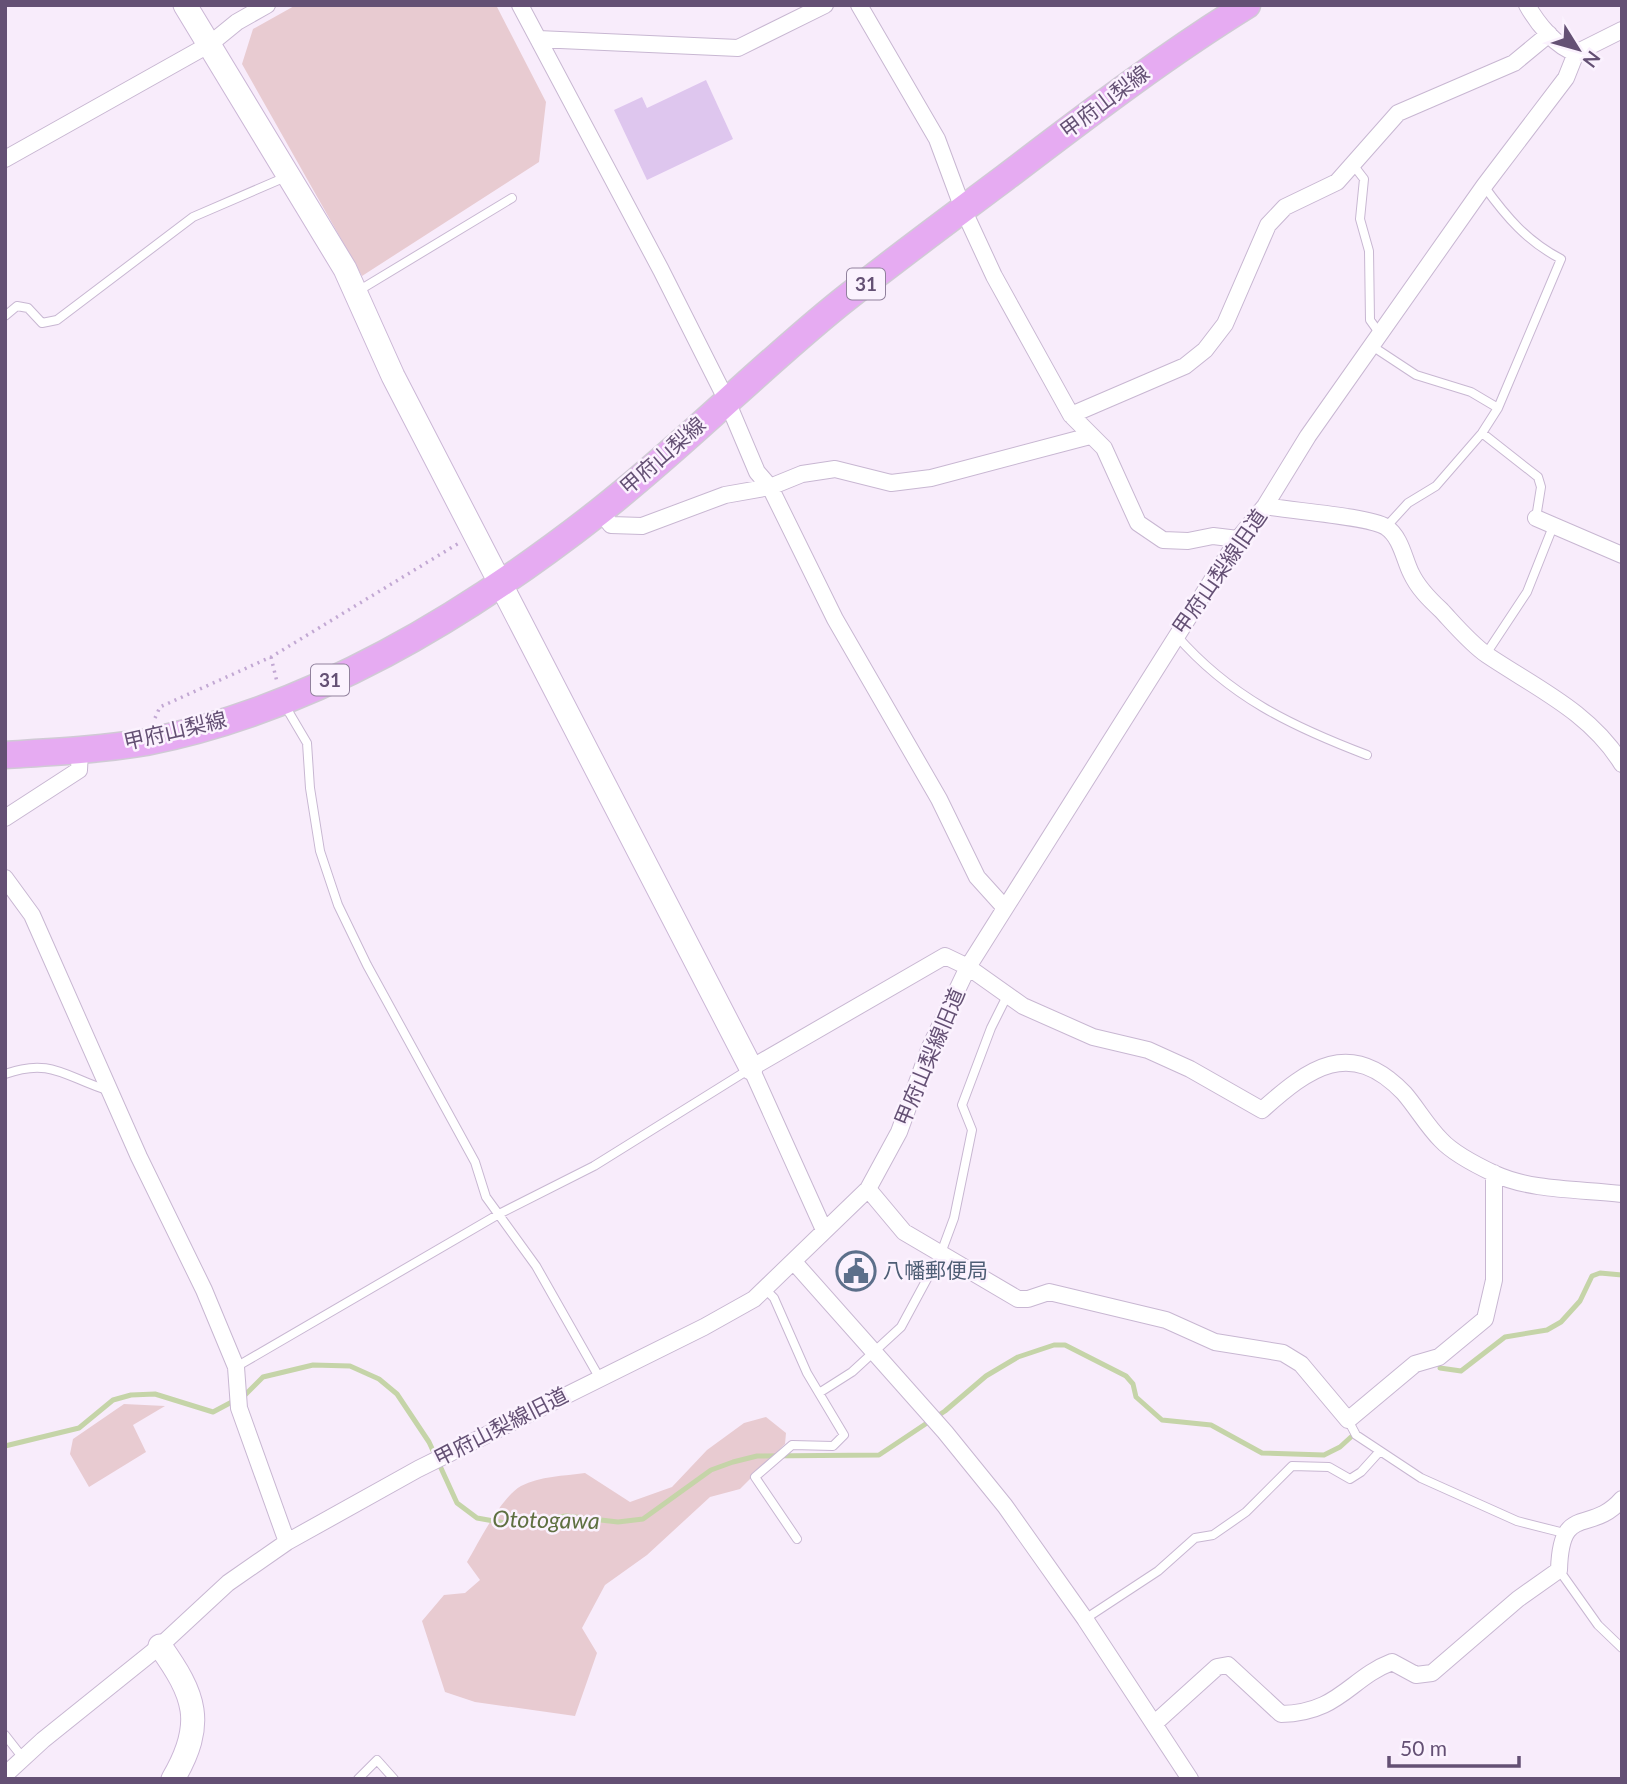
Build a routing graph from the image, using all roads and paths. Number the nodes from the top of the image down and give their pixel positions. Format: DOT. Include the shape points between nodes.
graph roads {
  1 [pos="185,5"];
  2 [pos="267,5"];
  3 [pos="520,5"];
  4 [pos="825,5"];
  5 [pos="859,5"];
  6 [pos="1247,5"];
  7 [pos="1527,5"];
  8 [pos="1622,30"];
  9 [pos="1549,34"];
  10 [pos="538,39"];
  11 [pos="210,44"];
  12 [pos="1576,53"];
  13 [pos="5,159"];
  14 [pos="1354,166"];
  15 [pos="290,175"];
  16 [pos="1484,186"];
  17 [pos="512,198"];
  18 [pos="963,209"];
  19 [pos="356,293"];
  20 [pos="5,316"];
  21 [pos="1376,340"];
  22 [pos="727,401"];
  23 [pos="1498,408"];
  24 [pos="1071,415"];
  25 [pos="1482,433"];
  26 [pos="1090,436"];
  27 [pos="770,487"];
  28 [pos="1265,506"];
  29 [pos="600,511"];
  30 [pos="1536,518"];
  31 [pos="1553,524"];
  32 [pos="1386,527"];
  33 [pos="477,534"];
  34 [pos="1238,539"];
  35 [pos="1622,555"];
  36 [pos="500,584"];
  37 [pos="1176,635"];
  38 [pos="1486,654"];
  39 [pos="282,702"];
  40 [pos="144,742"];
  41 [pos="80,751"];
  42 [pos="5,755"];
  43 [pos="1367,755"];
  44 [pos="1622,764"];
  45 [pos="5,818"];
  46 [pos="5,878"];
  47 [pos="1005,908"];
  48 [pos="968,967"];
  49 [pos="1007,996"];
  50 [pos="751,1068"];
  51 [pos="5,1074"];
  52 [pos="110,1091"];
  53 [pos="1494,1173"];
  54 [pos="868,1189"];
  55 [pos="1622,1194"];
  56 [pos="499,1214"];
  57 [pos="824,1230"];
  58 [pos="941,1252"];
  59 [pos="794,1262"];
  60 [pos="765,1289"];
  61 [pos="874,1353"];
  62 [pos="237,1374"];
  63 [pos="599,1377"];
  64 [pos="819,1393"];
  65 [pos="1348,1420"];
  66 [pos="1380,1451"];
  67 [pos="1622,1499"];
  68 [pos="1564,1533"];
  69 [pos="797,1539"];
  70 [pos="287,1542"];
  71 [pos="1559,1570"];
  72 [pos="1085,1619"];
  73 [pos="160,1646"];
  74 [pos="1622,1648"];
  75 [pos="1155,1723"];
  76 [pos="5,1735"];
  77 [pos="23,1758"];
  78 [pos="5,1775"];
  79 [pos="173,1779"];
  80 [pos="358,1779"];
  81 [pos="394,1779"];
  82 [pos="1190,1779"];
  1 -- 11 [label="street"];
  2 -- 11 [label="street"];
  3 -- 10 [label="street"];
  4 -- 10 [label="street" via="738,48"];
  5 -- 18 [label="street" via="937,139"];
  6 -- 18 [label="main road, 甲府山梨線 / 31" via="1147,70"];
  7 -- 9 [label="street"];
  8 -- 12 [label="street"];
  9 -- 12 [label="street"];
  9 -- 14 [label="street" via="1514,62 1398,113"];
  10 -- 22 [label="street"];
  11 -- 13 [label="street"];
  11 -- 15 [label="street"];
  12 -- 16 [label="street, 甲府山梨線旧道" via="1566,78"];
  14 -- 21 [label="lane" via="1364,179 1360,219 1369,251 1370,320"];
  14 -- 24 [label="street" via="1338,182 1285,207 1268,225 1225,324 1205,350 1185,366"];
  15 -- 19 [label="street"];
  15 -- 20 [label="lane" via="193,217 57,320 43,323 29,308 17,306"];
  16 -- 21 [label="street, 甲府山梨線旧道"];
  16 -- 23 [label="lane" via="1511,223 1538,247 1561,259"];
  17 -- 19 [label="lane"];
  18 -- 22 [label="main road, 甲府山梨線 / 31" via="840,304"];
  18 -- 24 [label="street" via="994,276"];
  19 -- 33 [label="street" via="393,376"];
  21 -- 23 [label="lane" via="1416,375 1471,392"];
  21 -- 28 [label="street, 甲府山梨線旧道"];
  22 -- 27 [label="street" via="757,472"];
  22 -- 29 [label="main road, 甲府山梨線 / 31"];
  23 -- 25 [label="lane"];
  24 -- 26 [label="street"];
  25 -- 30 [label="lane" via="1538,477"];
  25 -- 32 [label="lane" via="1436,486 1408,503"];
  26 -- 27 [label="street" via="931,478 891,483 835,469 802,474"];
  26 -- 34 [label="street" via="1104,448 1138,523 1151,535 1163,540"];
  27 -- 29 [label="street" via="725,495 642,526 611,524"];
  27 -- 47 [label="street" via="835,619 939,799 977,877"];
  28 -- 32 [label="street"];
  28 -- 34 [label="street, 甲府山梨線旧道"];
  29 -- 36 [label="main road, 甲府山梨線 / 31"];
  30 -- 31 [label="street"];
  31 -- 35 [label="street"];
  31 -- 38 [label="lane" via="1527,592"];
  32 -- 38 [label="street" via="1422,591"];
  33 -- 36 [label="street"];
  33 -- 40 [label="path" via="271,657 160,708"];
  34 -- 37 [label="street, 甲府山梨線旧道"];
  36 -- 39 [label="main road, 甲府山梨線 / 31" via="393,650"];
  36 -- 50 [label="street"];
  37 -- 43 [label="lane" via="1202,664 1267,712"];
  37 -- 47 [label="street, 甲府山梨線旧道"];
  38 -- 44 [label="street" via="1563,703 1609,744"];
  39 -- 40 [label="main road, 甲府山梨線 / 31"];
  39 -- 56 [label="lane" via="307,743 320,851 338,905"];
  40 -- 41 [label="main road, 甲府山梨線 / 31"];
  41 -- 42 [label="main road, 甲府山梨線 / 31"];
  41 -- 45 [label="street" via="79,770"];
  46 -- 52 [label="street" via="32,915"];
  47 -- 48 [label="street, 甲府山梨線旧道"];
  48 -- 49 [label="street"];
  48 -- 50 [label="street" via="945,956"];
  48 -- 54 [label="street, 甲府山梨線旧道" via="930,1046 899,1132"];
  49 -- 53 [label="street" via="1093,1037 1148,1050 1180,1064 1262,1110 1306,1073 1334,1063 1356,1064 1397,1087 1442,1141"];
  49 -- 58 [label="lane" via="962,1105 972,1130 954,1218"];
  50 -- 56 [label="lane" via="594,1166"];
  50 -- 57 [label="street"];
  51 -- 52 [label="lane" via="52,1067"];
  52 -- 62 [label="street" via="205,1290"];
  53 -- 55 [label="street" via="1517,1182"];
  53 -- 65 [label="street" via="1494,1280 1485,1319 1439,1357 1415,1364"];
  54 -- 57 [label="street, 甲府山梨線旧道"];
  54 -- 58 [label="street" via="904,1232"];
  56 -- 62 [label="lane"];
  56 -- 63 [label="lane" via="536,1266"];
  57 -- 59 [label="street, 甲府山梨線旧道"];
  58 -- 61 [label="lane" via="901,1327"];
  58 -- 65 [label="street" via="1018,1298 1049,1292 1166,1320 1215,1342 1283,1353 1301,1364"];
  59 -- 60 [label="street, 甲府山梨線旧道"];
  59 -- 61 [label="street"];
  60 -- 63 [label="street, 甲府山梨線旧道" via="704,1327"];
  60 -- 64 [label="lane" via="774,1298"];
  61 -- 64 [label="lane"];
  61 -- 72 [label="street" via="1005,1506"];
  62 -- 70 [label="street" via="239,1408"];
  63 -- 70 [label="street, 甲府山梨線旧道" via="451,1451"];
  64 -- 69 [label="lane" via="844,1435 842,1440 834,1446 792,1445 755,1477"];
  65 -- 66 [label="lane" via="1356,1435"];
  66 -- 68 [label="lane" via="1421,1478 1517,1521"];
  66 -- 72 [label="lane" via="1350,1479 1329,1467 1292,1466 1246,1512 1213,1535 1195,1538 1158,1571"];
  67 -- 68 [label="street" via="1612,1510"];
  68 -- 71 [label="street" via="1559,1543"];
  70 -- 73 [label="street, 甲府山梨線旧道" via="228,1583"];
  71 -- 74 [label="lane" via="1598,1625"];
  71 -- 75 [label="street" via="1432,1673 1416,1675 1392,1662 1338,1700 1297,1714 1281,1714 1228,1665 1217,1667"];
  72 -- 75 [label="street"];
  73 -- 77 [label="street, 甲府山梨線旧道"];
  73 -- 79 [label="street" via="191,1696 194,1713 190,1746"];
  75 -- 82 [label="street"];
  76 -- 77 [label="lane"];
  77 -- 78 [label="street, 甲府山梨線旧道"];
  80 -- 81 [label="lane" via="377,1760"];
}
